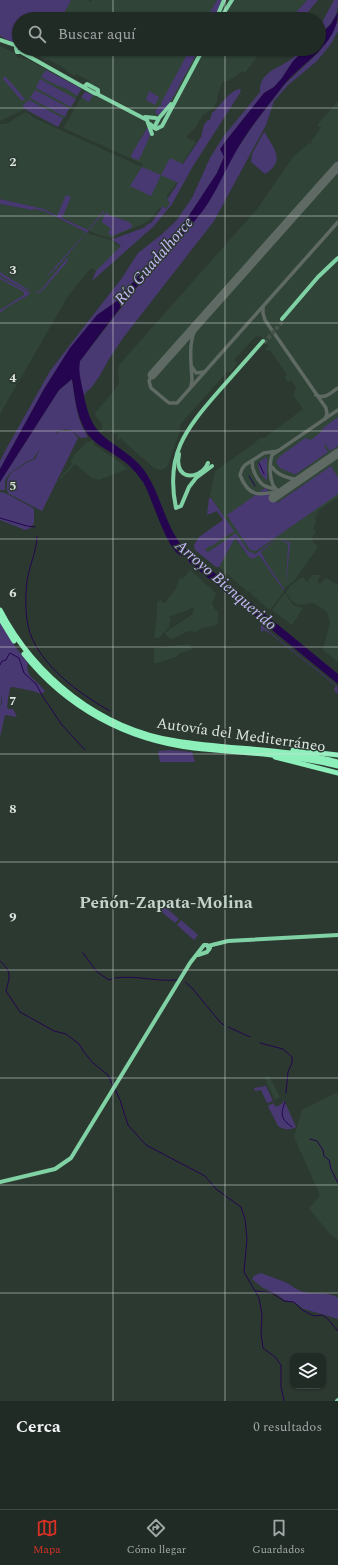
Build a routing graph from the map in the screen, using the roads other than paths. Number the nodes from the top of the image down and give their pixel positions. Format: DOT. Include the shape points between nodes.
graph roads {
  1 [pos="224,0"];
  2 [pos="232,0"];
  3 [pos="219,12"];
  4 [pos="224,12"];
  5 [pos="0,41"];
  6 [pos="12,45"];
  7 [pos="32,56"];
  8 [pos="198,56"];
  9 [pos="198,56"];
  10 [pos="98,93"];
  11 [pos="158,118"];
  12 [pos="152,126"];
  13 [pos="162,126"];
  14 [pos="152,134"];
  15 [pos="338,258"];
  16 [pos="338,261"];
  17 [pos="179,454"];
  18 [pos="177,507"];
  19 [pos="0,610"];
  20 [pos="0,618"];
  21 [pos="32,662"];
  22 [pos="245,750"];
  23 [pos="338,755"];
  24 [pos="338,762"];
  25 [pos="338,766"];
  26 [pos="338,774"];
  27 [pos="338,935"];
  28 [pos="0,1182"];
  1 -- 3 [label="main road"];
  2 -- 4 [label="main road"];
  5 -- 6 [label="main road"];
  7 -- 10 [label="main road" via="85,86 87,84"];
  8 -- 11 [label="main road" via="169,108"];
  9 -- 13 [label="main road"];
  10 -- 11 [label="main road" via="147,118"];
  10 -- 12 [label="main road" via="146,119"];
  11 -- 12 [label="main road" via="152,121"];
  11 -- 13 [label="main road" via="162,121"];
  12 -- 13 [label="main road" via="158,129"];
  12 -- 14 [label="main road"];
  15 -- 16 [label="main road" via="318,277 282,320"];
  17 -- 18 [label="main road" via="175,478"];
  17 -- 18 [label="main road" via="179,468 188,476 198,474 210,464 186,491 183,504"];
  17 -- 18 [label="main road" via="185,438 195,423 263,342 197,417 183,438 176,455 173,474"];
  19 -- 21 [label="highway, Autovía del Mediterráneo"];
  20 -- 21 [label="highway, Autovía del Mediterráneo" via="16,645"];
  21 -- 22 [label="highway, Autovía del Mediterráneo" via="74,698 130,728 174,741"];
  22 -- 23 [label="highway" via="308,750"];
  22 -- 24 [label="highway, Autovía del Mediterráneo" via="296,753"];
  22 -- 25 [label="highway, Autovía del Mediterráneo"];
  22 -- 26 [label="highway"];
  27 -- 28 [label="main road" via="228,941 209,947 204,945 203,950 196,955 184,973 75,1154 68,1162 55,1169"];
}
